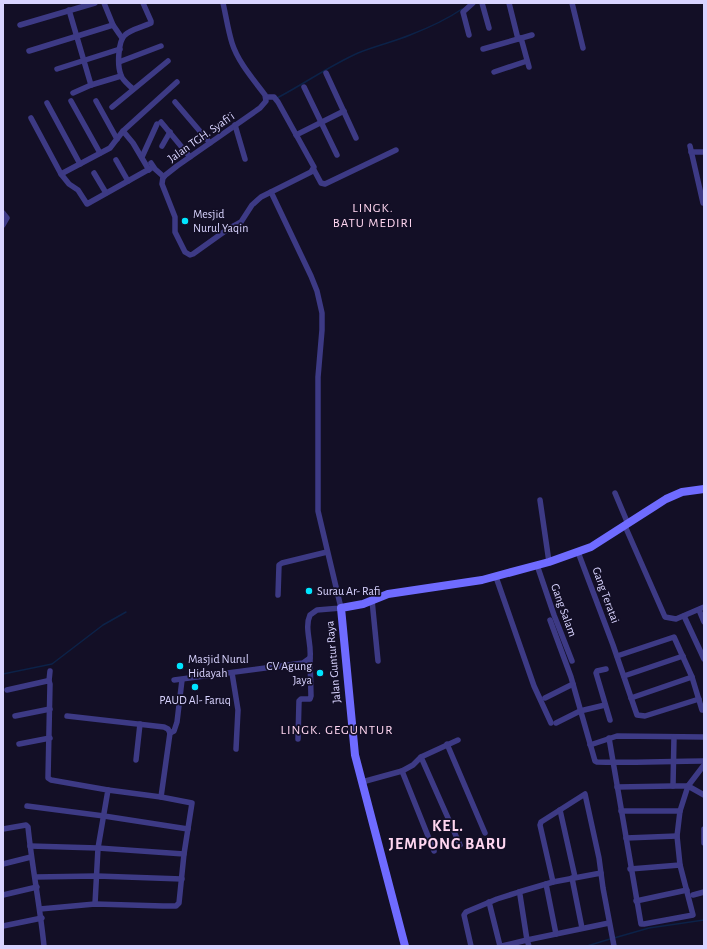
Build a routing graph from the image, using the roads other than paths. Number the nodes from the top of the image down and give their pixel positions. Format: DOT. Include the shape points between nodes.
graph roads {
  1 [pos="96,3"];
  2 [pos="104,3"];
  3 [pos="143,3"];
  4 [pos="223,3"];
  5 [pos="473,3"];
  6 [pos="482,3"];
  7 [pos="508,3"];
  8 [pos="572,3"];
  9 [pos="69,10"];
  10 [pos="20,25"];
  11 [pos="113,25"];
  12 [pos="489,28"];
  13 [pos="469,35"];
  14 [pos="532,35"];
  15 [pos="77,36"];
  16 [pos="122,38"];
  17 [pos="520,38"];
  18 [pos="162,46"];
  19 [pos="583,48"];
  20 [pos="120,49"];
  21 [pos="482,49"];
  22 [pos="28,51"];
  23 [pos="85,60"];
  24 [pos="168,61"];
  25 [pos="119,62"];
  26 [pos="57,69"];
  27 [pos="494,72"];
  28 [pos="326,74"];
  29 [pos="121,76"];
  30 [pos="177,82"];
  31 [pos="91,85"];
  32 [pos="304,87"];
  33 [pos="133,89"];
  34 [pos="73,93"];
  35 [pos="266,97"];
  36 [pos="71,101"];
  37 [pos="96,101"];
  38 [pos="175,102"];
  39 [pos="47,103"];
  40 [pos="112,107"];
  41 [pos="344,111"];
  42 [pos="31,118"];
  43 [pos="322,122"];
  44 [pos="235,125"];
  45 [pos="123,131"];
  46 [pos="170,132"];
  47 [pos="296,135"];
  48 [pos="356,138"];
  49 [pos="117,139"];
  50 [pos="210,143"];
  51 [pos="162,146"];
  52 [pos="396,150"];
  53 [pos="704,152"];
  54 [pos="100,154"];
  55 [pos="338,155"];
  56 [pos="190,156"];
  57 [pos="142,157"];
  58 [pos="245,159"];
  59 [pos="116,160"];
  60 [pos="80,164"];
  61 [pos="151,167"];
  62 [pos="314,170"];
  63 [pos="94,173"];
  64 [pos="61,174"];
  65 [pos="164,177"];
  66 [pos="701,179"];
  67 [pos="128,182"];
  68 [pos="271,192"];
  69 [pos="106,194"];
  70 [pos="703,203"];
  71 [pos="3,213"];
  72 [pos="3,225"];
  73 [pos="704,489"];
  74 [pos="615,493"];
  75 [pos="540,500"];
  76 [pos="626,522"];
  77 [pos="327,552"];
  78 [pos="578,552"];
  79 [pos="548,560"];
  80 [pos="537,565"];
  81 [pos="496,577"];
  82 [pos="278,595"];
  83 [pos="372,600"];
  84 [pos="340,605"];
  85 [pos="701,609"];
  86 [pos="684,616"];
  87 [pos="550,620"];
  88 [pos="704,622"];
  89 [pos="617,656"];
  90 [pos="684,656"];
  91 [pos="310,658"];
  92 [pos="704,659"];
  93 [pos="378,662"];
  94 [pos="572,662"];
  95 [pos="606,669"];
  96 [pos="50,671"];
  97 [pos="232,673"];
  98 [pos="624,676"];
  99 [pos="692,677"];
  100 [pos="174,680"];
  101 [pos="182,680"];
  102 [pos="50,683"];
  103 [pos="573,684"];
  104 [pos="6,690"];
  105 [pos="545,698"];
  106 [pos="631,698"];
  107 [pos="699,699"];
  108 [pos="605,705"];
  109 [pos="50,709"];
  110 [pos="702,710"];
  111 [pos="580,711"];
  112 [pos="15,716"];
  113 [pos="67,716"];
  114 [pos="610,720"];
  115 [pos="140,724"];
  116 [pos="170,733"];
  117 [pos="674,737"];
  118 [pos="704,737"];
  119 [pos="50,738"];
  120 [pos="609,738"];
  121 [pos="298,739"];
  122 [pos="458,740"];
  123 [pos="19,744"];
  124 [pos="448,744"];
  125 [pos="590,745"];
  126 [pos="236,749"];
  127 [pos="421,757"];
  128 [pos="136,760"];
  129 [pos="673,761"];
  130 [pos="704,761"];
  131 [pos="613,763"];
  132 [pos="704,765"];
  133 [pos="402,771"];
  134 [pos="362,782"];
  135 [pos="673,786"];
  136 [pos="688,786"];
  137 [pos="617,787"];
  138 [pos="107,790"];
  139 [pos="704,795"];
  140 [pos="161,797"];
  141 [pos="27,806"];
  142 [pos="560,810"];
  143 [pos="621,811"];
  144 [pos="680,811"];
  145 [pos="104,816"];
  146 [pos="26,818"];
  147 [pos="27,825"];
  148 [pos="3,829"];
  149 [pos="188,829"];
  150 [pos="704,829"];
  151 [pos="485,833"];
  152 [pos="677,836"];
  153 [pos="626,838"];
  154 [pos="704,843"];
  155 [pos="460,845"];
  156 [pos="30,846"];
  157 [pos="98,848"];
  158 [pos="434,851"];
  159 [pos="184,854"];
  160 [pos="31,857"];
  161 [pos="3,864"];
  162 [pos="680,865"];
  163 [pos="630,868"];
  164 [pos="601,873"];
  165 [pos="97,876"];
  166 [pos="35,877"];
  167 [pos="574,878"];
  168 [pos="182,879"];
  169 [pos="553,882"];
  170 [pos="546,884"];
  171 [pos="37,887"];
  172 [pos="687,890"];
  173 [pos="519,892"];
  174 [pos="704,892"];
  175 [pos="3,895"];
  176 [pos="693,895"];
  177 [pos="636,901"];
  178 [pos="490,902"];
  179 [pos="95,904"];
  180 [pos="40,909"];
  181 [pos="42,918"];
  182 [pos="609,923"];
  183 [pos="3,926"];
  184 [pos="582,928"];
  185 [pos="556,934"];
  186 [pos="528,943"];
  187 [pos="44,946"];
  188 [pos="405,946"];
  189 [pos="471,946"];
  190 [pos="501,946"];
  191 [pos="614,946"];
  1 -- 9 [label="street"];
  2 -- 11 [label="street"];
  3 -- 16 [label="street" via="151,23 128,32"];
  4 -- 35 [label="street" via="234,49"];
  5 -- 13 [label="street" via="463,12"];
  6 -- 12 [label="street"];
  7 -- 17 [label="street"];
  8 -- 19 [label="street"];
  9 -- 10 [label="street"];
  9 -- 15 [label="street"];
  11 -- 15 [label="street"];
  11 -- 16 [label="street"];
  14 -- 17 [label="street"];
  15 -- 22 [label="street"];
  15 -- 23 [label="street"];
  16 -- 20 [label="street"];
  17 -- 21 [label="street"];
  17 -- 27 [label="street" via="528,64"];
  18 -- 25 [label="street"];
  20 -- 23 [label="street"];
  20 -- 25 [label="street"];
  23 -- 26 [label="street"];
  23 -- 31 [label="street"];
  24 -- 33 [label="street"];
  25 -- 29 [label="street"];
  28 -- 41 [label="street"];
  29 -- 31 [label="street"];
  29 -- 33 [label="street"];
  30 -- 45 [label="street"];
  31 -- 34 [label="street"];
  32 -- 43 [label="street"];
  33 -- 40 [label="street"];
  35 -- 44 [label="street, Jalan TGH. Syafi'i" via="264,105"];
  35 -- 47 [label="street" via="275,99"];
  36 -- 54 [label="street"];
  37 -- 49 [label="street"];
  38 -- 50 [label="street"];
  39 -- 60 [label="street"];
  41 -- 43 [label="street"];
  41 -- 48 [label="street"];
  42 -- 64 [label="street"];
  43 -- 47 [label="street"];
  43 -- 55 [label="street"];
  44 -- 50 [label="street, Jalan TGH. Syafi'i"];
  44 -- 58 [label="street"];
  45 -- 49 [label="street"];
  45 -- 57 [label="street"];
  46 -- 51 [label="street"];
  46 -- 56 [label="street"];
  46 -- 57 [label="street" via="159,123"];
  47 -- 62 [label="street" via="314,164"];
  49 -- 54 [label="street" via="110,148"];
  50 -- 56 [label="street, Jalan TGH. Syafi'i"];
  52 -- 62 [label="street" via="325,184 321,183"];
  53 -- 66 [label="street" via="690,149"];
  54 -- 60 [label="street"];
  56 -- 65 [label="street, Jalan TGH. Syafi'i"];
  57 -- 61 [label="street"];
  59 -- 67 [label="street"];
  60 -- 64 [label="street"];
  61 -- 65 [label="street"];
  61 -- 67 [label="street"];
  62 -- 68 [label="street"];
  63 -- 69 [label="street"];
  64 -- 69 [label="street" via="78,190 87,204"];
  65 -- 68 [label="street, Jalan TGH. Syafi'i" via="162,184 174,214 176,234 190,255 241,222 252,204"];
  66 -- 70 [label="street"];
  67 -- 69 [label="street"];
  68 -- 77 [label="street" via="316,289 322,313 318,379 318,511"];
  71 -- 72 [label="street" via="7,218"];
  73 -- 76 [label="street" via="682,492"];
  74 -- 76 [label="street"];
  75 -- 79 [label="street"];
  76 -- 78 [label="street" via="591,547"];
  76 -- 86 [label="street" via="665,617 676,619"];
  77 -- 82 [label="street" via="279,565"];
  77 -- 84 [label="street"];
  78 -- 79 [label="street"];
  78 -- 89 [label="street, Gang Teratai"];
  79 -- 80 [label="street"];
  80 -- 81 [label="street"];
  80 -- 94 [label="street, Gang Salam"];
  81 -- 83 [label="street" via="388,594"];
  81 -- 111 [label="street" via="535,687 554,723"];
  83 -- 84 [label="street" via="363,604"];
  83 -- 93 [label="street"];
  84 -- 91 [label="street, Jalan Guntur Raya" via="317,610 310,615"];
  84 -- 134 [label="street, Jalan Guntur Raya" via="355,758"];
  85 -- 86 [label="street"];
  85 -- 88 [label="street"];
  86 -- 92 [label="street"];
  87 -- 103 [label="street"];
  89 -- 90 [label="street" via="674,637"];
  89 -- 98 [label="street, Gang Teratai"];
  90 -- 98 [label="street"];
  90 -- 99 [label="street"];
  91 -- 97 [label="street, Jalan Guntur Raya" via="303,663"];
  91 -- 121 [label="street" via="311,696 310,699 299,701"];
  95 -- 108 [label="street" via="596,673"];
  96 -- 102 [label="street"];
  97 -- 101 [label="street, Jalan Guntur Raya"];
  97 -- 126 [label="street" via="238,710"];
  98 -- 106 [label="street, Gang Teratai"];
  99 -- 106 [label="street"];
  99 -- 107 [label="street"];
  100 -- 101 [label="street, Jalan Guntur Raya"];
  101 -- 116 [label="street" via="177,722 174,731"];
  102 -- 104 [label="street" via="47,681"];
  102 -- 109 [label="street"];
  103 -- 105 [label="street"];
  103 -- 111 [label="street"];
  106 -- 107 [label="street, Gang Teratai" via="637,714 646,716"];
  107 -- 110 [label="street"];
  108 -- 111 [label="street"];
  108 -- 114 [label="street"];
  109 -- 112 [label="street"];
  109 -- 119 [label="street"];
  111 -- 125 [label="street"];
  113 -- 115 [label="street"];
  115 -- 116 [label="street" via="165,728"];
  115 -- 128 [label="street"];
  116 -- 140 [label="street"];
  117 -- 118 [label="street"];
  117 -- 120 [label="street"];
  117 -- 129 [label="street"];
  119 -- 123 [label="street"];
  119 -- 138 [label="street" via="48,778"];
  120 -- 125 [label="street"];
  120 -- 131 [label="street"];
  122 -- 124 [label="street"];
  124 -- 127 [label="street"];
  124 -- 151 [label="street"];
  125 -- 131 [label="street" via="597,762"];
  127 -- 133 [label="street"];
  127 -- 155 [label="street"];
  129 -- 130 [label="street"];
  129 -- 131 [label="street"];
  129 -- 135 [label="street"];
  131 -- 137 [label="street"];
  132 -- 136 [label="street"];
  133 -- 134 [label="street"];
  133 -- 158 [label="street"];
  134 -- 188 [label="street, Jalan Guntur Raya"];
  135 -- 136 [label="street"];
  135 -- 137 [label="street"];
  136 -- 139 [label="street"];
  136 -- 144 [label="street"];
  137 -- 143 [label="street"];
  138 -- 140 [label="street"];
  138 -- 145 [label="street"];
  140 -- 149 [label="street" via="191,802"];
  141 -- 145 [label="street"];
  142 -- 164 [label="street" via="586,795"];
  142 -- 167 [label="street"];
  142 -- 169 [label="street" via="540,825"];
  143 -- 144 [label="street"];
  143 -- 153 [label="street"];
  144 -- 152 [label="street"];
  145 -- 149 [label="street"];
  145 -- 157 [label="street"];
  146 -- 147 [label="street"];
  147 -- 148 [label="street"];
  147 -- 156 [label="street"];
  149 -- 159 [label="street"];
  150 -- 154 [label="street"];
  152 -- 153 [label="street"];
  152 -- 162 [label="street"];
  153 -- 163 [label="street"];
  156 -- 157 [label="street"];
  156 -- 160 [label="street"];
  157 -- 159 [label="street"];
  157 -- 165 [label="street"];
  159 -- 168 [label="street"];
  160 -- 161 [label="street"];
  160 -- 166 [label="street"];
  162 -- 163 [label="street"];
  162 -- 172 [label="street"];
  163 -- 177 [label="street"];
  164 -- 167 [label="street"];
  164 -- 182 [label="street"];
  165 -- 166 [label="street"];
  165 -- 168 [label="street"];
  165 -- 179 [label="street"];
  166 -- 171 [label="street"];
  167 -- 169 [label="street"];
  167 -- 184 [label="street"];
  168 -- 179 [label="street" via="179,902 176,906"];
  169 -- 170 [label="street"];
  170 -- 173 [label="street"];
  170 -- 185 [label="street"];
  171 -- 175 [label="street"];
  171 -- 180 [label="street"];
  172 -- 177 [label="street"];
  172 -- 177 [label="street" via="693,915 641,924"];
  173 -- 178 [label="street"];
  173 -- 186 [label="street"];
  174 -- 176 [label="street"];
  178 -- 189 [label="street" via="464,915"];
  178 -- 190 [label="street"];
  179 -- 180 [label="street"];
  180 -- 181 [label="street"];
  181 -- 183 [label="street"];
  181 -- 187 [label="street"];
  182 -- 184 [label="street"];
  182 -- 191 [label="street"];
  184 -- 185 [label="street"];
  185 -- 186 [label="street"];
  186 -- 190 [label="street"];
}
